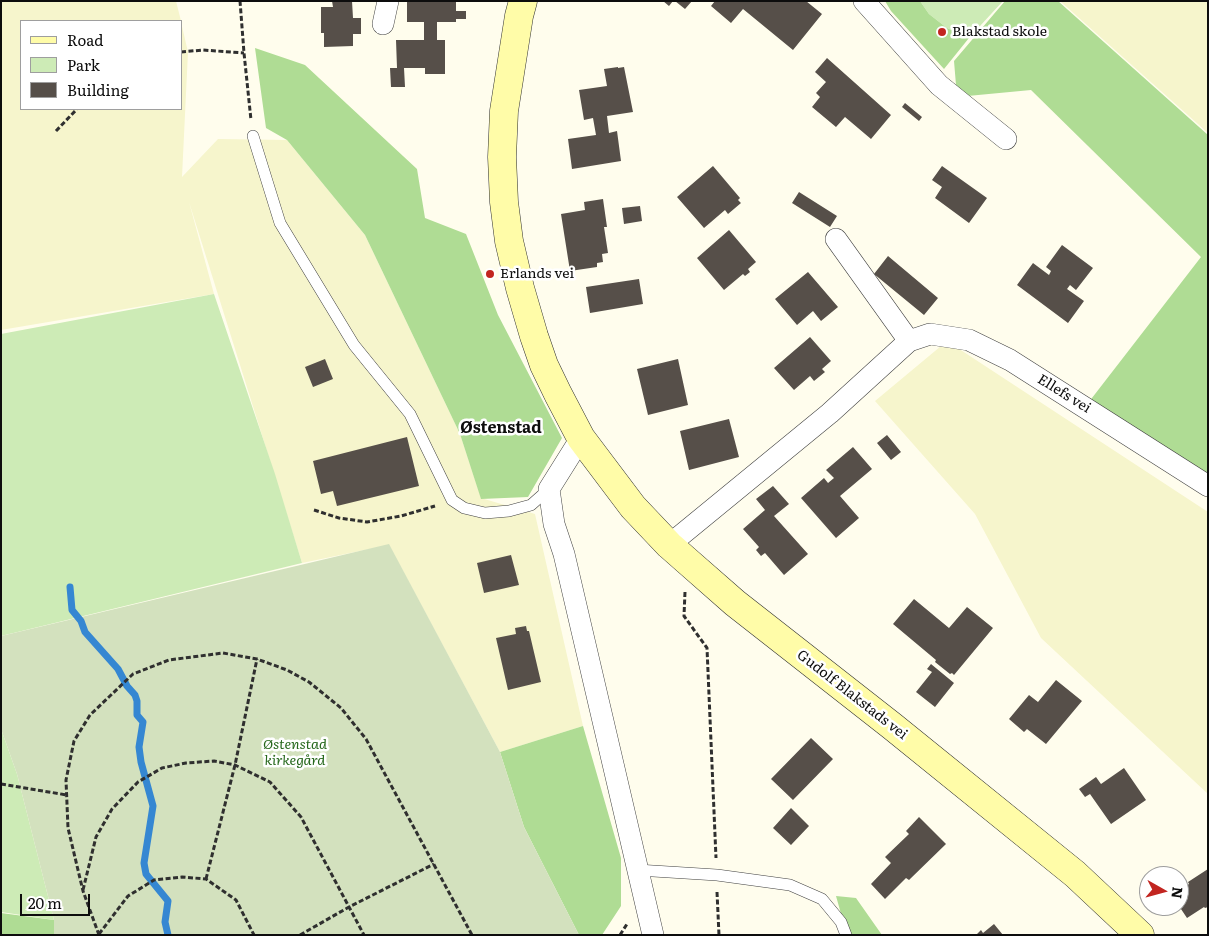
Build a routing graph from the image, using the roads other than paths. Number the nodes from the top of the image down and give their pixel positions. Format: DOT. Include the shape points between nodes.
graph roads {
  1 [pos="388,1"];
  2 [pos="523,1"];
  3 [pos="864,1"];
  4 [pos="384,24"];
  5 [pos="253,136"];
  6 [pos="1006,139"];
  7 [pos="836,239"];
  8 [pos="909,341"];
  9 [pos="581,438"];
  10 [pos="1208,486"];
  11 [pos="550,488"];
  12 [pos="669,546"];
  13 [pos="637,870"];
  14 [pos="653,935"];
  15 [pos="846,935"];
  16 [pos="1140,935"];
  1 -- 4 [label="street"];
  2 -- 9 [label="street, Gudolf Blakstads vei" via="504,111 504,202 518,279 534,336 544,365"];
  3 -- 6 [label="street" via="939,85"];
  5 -- 11 [label="lane" via="280,223 354,345 410,414 452,500 464,508 485,513 509,511 531,505"];
  7 -- 8 [label="street"];
  8 -- 10 [label="street, Ellefs vei" via="930,334 969,340 1010,360"];
  8 -- 12 [label="street, Ellefs vei" via="830,413"];
  9 -- 11 [label="street"];
  9 -- 12 [label="street, Gudolf Blakstads vei" via="633,507"];
  11 -- 13 [label="street" via="554,524 564,554"];
  12 -- 16 [label="street, Gudolf Blakstads vei" via="735,603 1075,874"];
  13 -- 14 [label="street"];
  13 -- 15 [label="lane" via="717,875 790,885 822,899 841,922"];
}
